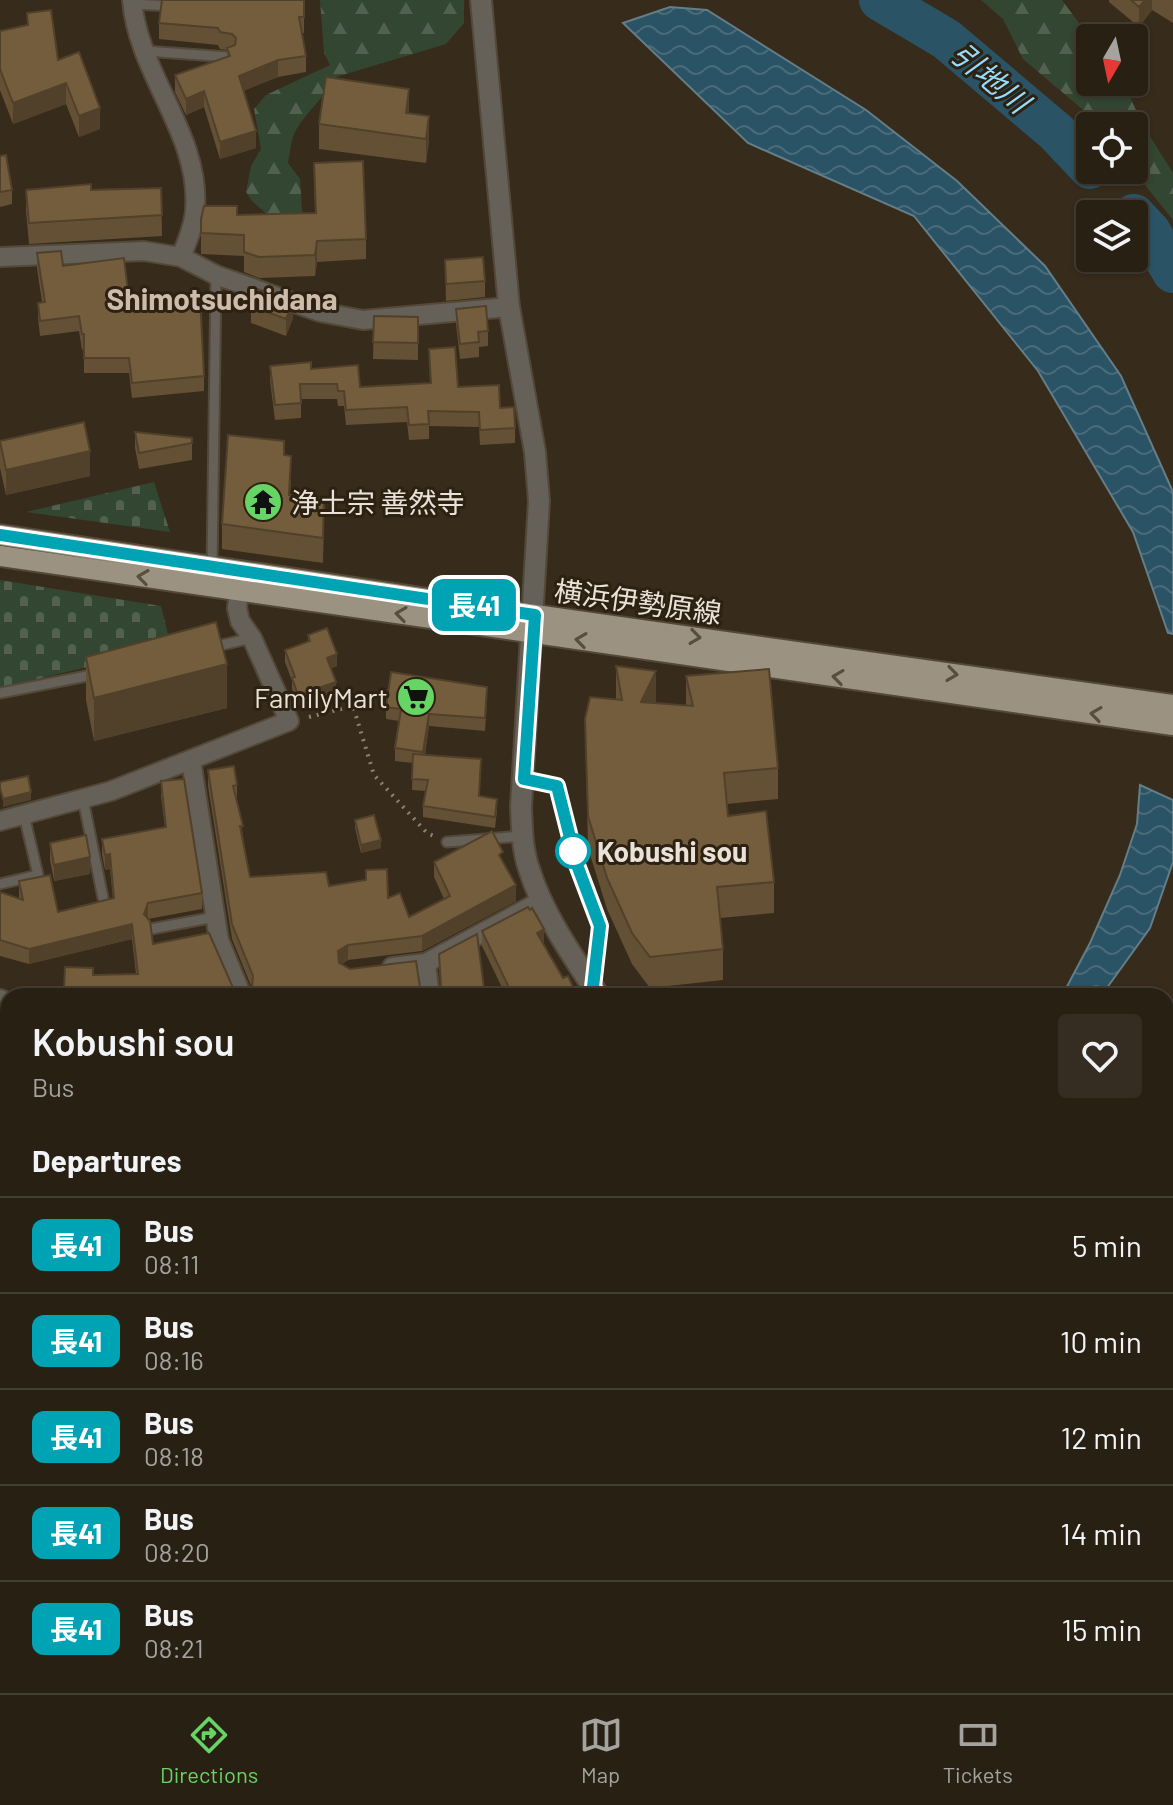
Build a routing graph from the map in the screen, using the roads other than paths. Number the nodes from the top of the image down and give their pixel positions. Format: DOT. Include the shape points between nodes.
graph roads {
  1 [pos="481,0"];
  2 [pos="132,2"];
  3 [pos="178,6"];
  4 [pos="144,51"];
  5 [pos="229,57"];
  6 [pos="0,257"];
  7 [pos="181,257"];
  8 [pos="216,275"];
  9 [pos="509,307"];
  10 [pos="0,535"];
  11 [pos="0,556"];
  12 [pos="212,567"];
  13 [pos="239,591"];
  14 [pos="534,624"];
  15 [pos="252,638"];
  16 [pos="207,648"];
  17 [pos="101,673"];
  18 [pos="0,693"];
  19 [pos="1173,705"];
  20 [pos="1173,725"];
  21 [pos="191,760"];
  22 [pos="524,779"];
  23 [pos="83,799"];
  24 [pos="24,815"];
  25 [pos="0,821"];
  26 [pos="522,836"];
  27 [pos="447,842"];
  28 [pos="0,884"];
  29 [pos="103,898"];
  30 [pos="541,901"];
  31 [pos="215,917"];
  32 [pos="151,929"];
  33 [pos="426,963"];
  34 [pos="380,968"];
  35 [pos="239,988"];
  36 [pos="429,988"];
  37 [pos="594,988"];
  38 [pos="596,988"];
  1 -- 9 [label="street"];
  2 -- 3 [label="lane"];
  2 -- 4 [label="street"];
  4 -- 5 [label="lane"];
  4 -- 7 [label="street" via="192,161 195,213"];
  6 -- 7 [label="street" via="144,251"];
  7 -- 8 [label="street"];
  8 -- 9 [label="street" via="320,312 363,320"];
  8 -- 12 [label="lane"];
  9 -- 14 [label="street" via="537,476"];
  10 -- 12 [label="main road, 横浜伊勢原線"];
  13 -- 11 [label="main road, 横浜伊勢原線, one-way"];
  12 -- 14 [label="main road, 横浜伊勢原線"];
  14 -- 13 [label="main road, 横浜伊勢原線, one-way"];
  13 -- 15 [label="street" via="240,621"];
  14 -- 19 [label="main road, 横浜伊勢原線, one-way"];
  20 -- 14 [label="main road, 横浜伊勢原線, one-way"];
  14 -- 22 [label="street"];
  15 -- 16 [label="lane"];
  15 -- 21 [label="street" via="289,721"];
  17 -- 18 [label="lane"];
  21 -- 23 [label="street"];
  21 -- 31 [label="street"];
  22 -- 26 [label="street"];
  22 -- 38 [label="lane" via="557,786 577,865 600,926"];
  23 -- 24 [label="street"];
  23 -- 29 [label="lane"];
  24 -- 25 [label="street"];
  24 -- 28 [label="lane" via="38,875"];
  26 -- 27 [label="lane"];
  26 -- 30 [label="street"];
  30 -- 33 [label="street"];
  30 -- 37 [label="street"];
  31 -- 32 [label="lane"];
  31 -- 35 [label="street"];
  33 -- 34 [label="street"];
  33 -- 36 [label="street"];
}
